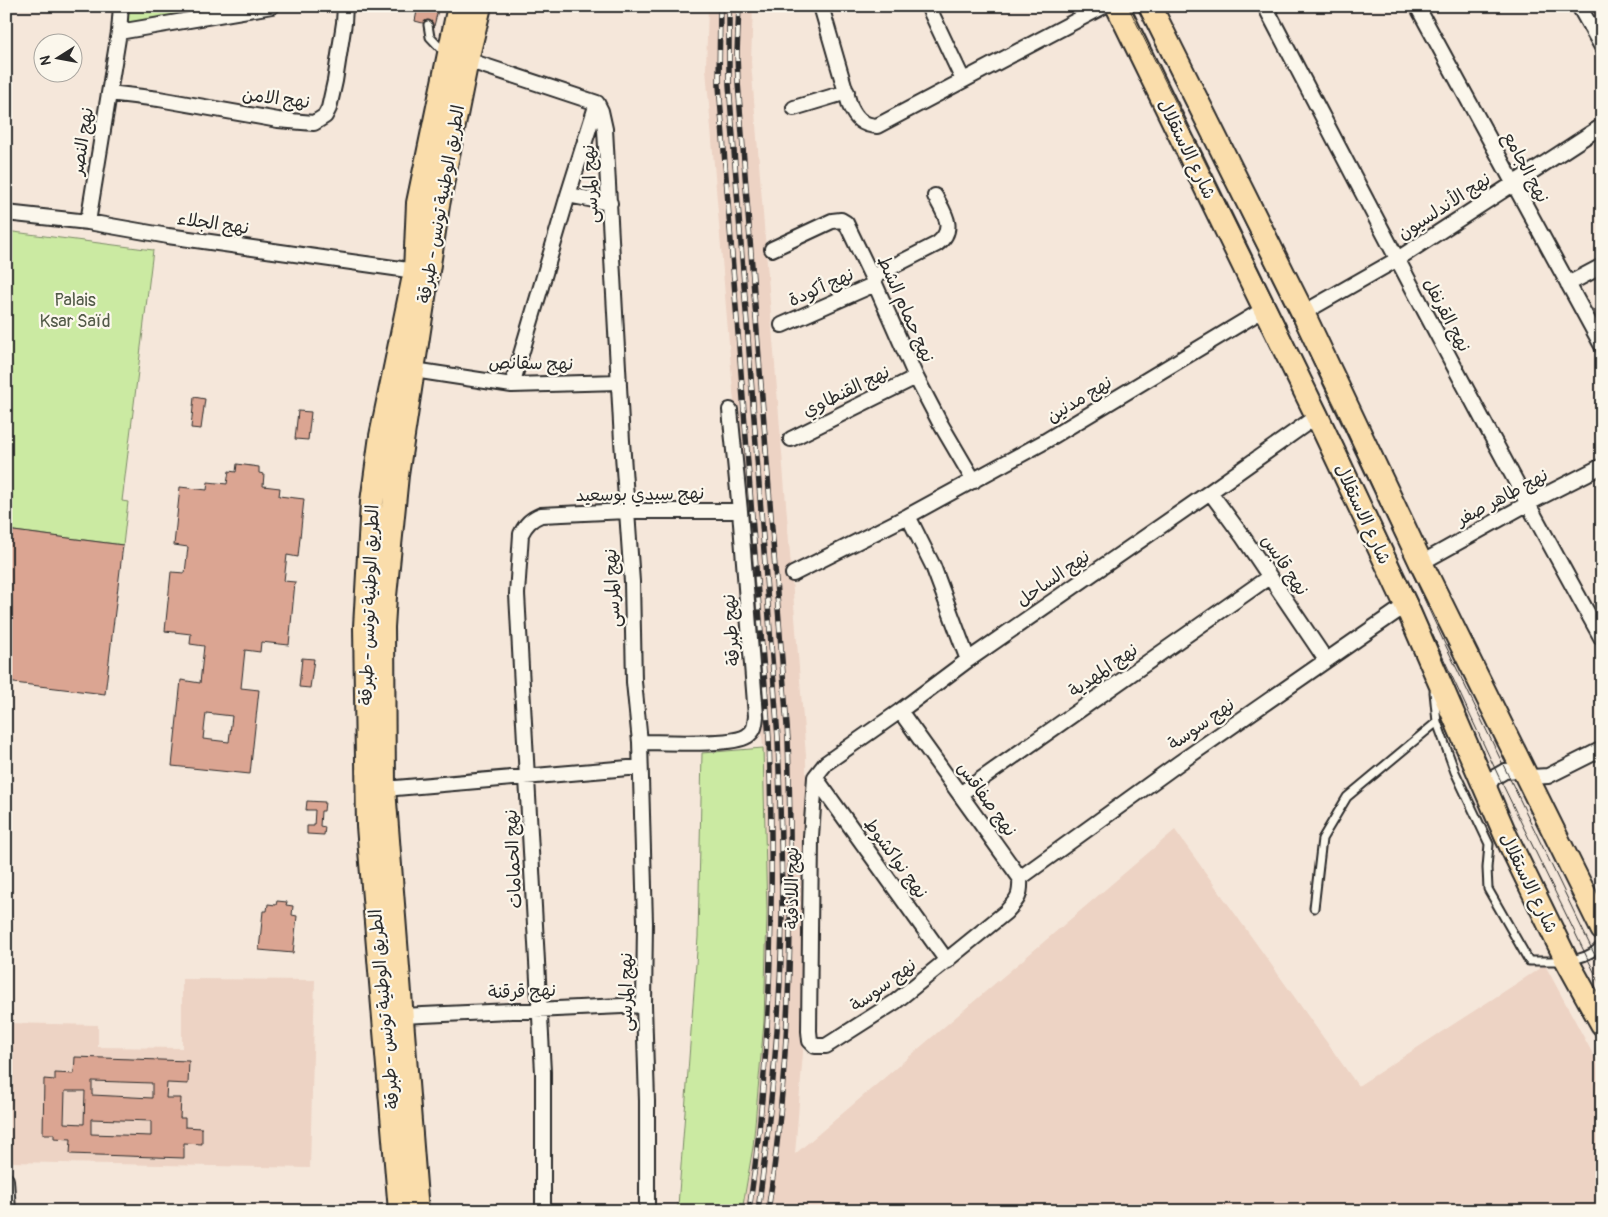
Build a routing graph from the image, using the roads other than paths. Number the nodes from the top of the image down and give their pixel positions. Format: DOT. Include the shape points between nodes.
graph roads {
  1 [pos="122,6"];
  2 [pos="272,6"];
  3 [pos="345,6"];
  4 [pos="459,6"];
  5 [pos="480,6"];
  6 [pos="821,6"];
  7 [pos="928,6"];
  8 [pos="1104,6"];
  9 [pos="1117,6"];
  10 [pos="1150,6"];
  11 [pos="1265,6"];
  12 [pos="1416,6"];
  13 [pos="1580,6"];
  14 [pos="428,25"];
  15 [pos="119,32"];
  16 [pos="1602,47"];
  17 [pos="458,59"];
  18 [pos="963,80"];
  19 [pos="846,92"];
  20 [pos="109,93"];
  21 [pos="597,104"];
  22 [pos="794,108"];
  23 [pos="1602,126"];
  24 [pos="1514,183"];
  25 [pos="568,195"];
  26 [pos="935,196"];
  27 [pos="610,204"];
  28 [pos="6,213"];
  29 [pos="88,222"];
  30 [pos="772,249"];
  31 [pos="1396,260"];
  32 [pos="1602,266"];
  33 [pos="415,271"];
  34 [pos="874,280"];
  35 [pos="1568,284"];
  36 [pos="1266,308"];
  37 [pos="1303,312"];
  38 [pos="782,325"];
  39 [pos="1602,346"];
  40 [pos="414,370"];
  41 [pos="916,377"];
  42 [pos="619,382"];
  43 [pos="512,385"];
  44 [pos="730,410"];
  45 [pos="1317,416"];
  46 [pos="791,439"];
  47 [pos="1602,466"];
  48 [pos="974,481"];
  49 [pos="1210,492"];
  50 [pos="1527,504"];
  51 [pos="627,511"];
  52 [pos="740,511"];
  53 [pos="541,515"];
  54 [pos="908,516"];
  55 [pos="1421,563"];
  56 [pos="793,574"];
  57 [pos="1269,577"];
  58 [pos="1406,605"];
  59 [pos="1602,639"];
  60 [pos="968,660"];
  61 [pos="1326,660"];
  62 [pos="1433,667"];
  63 [pos="900,711"];
  64 [pos="1437,722"];
  65 [pos="640,742"];
  66 [pos="1602,749"];
  67 [pos="640,768"];
  68 [pos="1527,775"];
  69 [pos="526,777"];
  70 [pos="815,777"];
  71 [pos="384,789"];
  72 [pos="960,794"];
  73 [pos="1488,796"];
  74 [pos="1498,840"];
  75 [pos="1020,878"];
  76 [pos="1314,908"];
  77 [pos="1600,920"];
  78 [pos="1602,943"];
  79 [pos="1566,959"];
  80 [pos="947,960"];
  81 [pos="810,999"];
  82 [pos="644,1005"];
  83 [pos="539,1010"];
  84 [pos="402,1016"];
  85 [pos="1602,1024"];
  86 [pos="6,1180"];
  87 [pos="647,1210"];
  88 [pos="8,1211"];
  89 [pos="400,1211"];
  90 [pos="417,1211"];
  91 [pos="544,1211"];
  1 -- 15 [label="street, نهج النصر"];
  2 -- 15 [label="street"];
  3 -- 20 [label="street, نهج الامن" via="329,108 325,116 314,123"];
  4 -- 17 [label="main road, الطريق الوطنية تونس - طبرقة"];
  5 -- 17 [label="main road, الطريق الوطنية تونس - طبرقة"];
  6 -- 19 [label="street"];
  7 -- 18 [label="street"];
  8 -- 18 [label="street"];
  9 -- 36 [label="main road, شارع الاستقلال"];
  10 -- 37 [label="main road, شارع الاستقلال"];
  11 -- 31 [label="street, نهج القرنفل"];
  12 -- 24 [label="street, نهج الجامع"];
  13 -- 16 [label="street"];
  14 -- 17 [label="lane" via="430,37"];
  15 -- 20 [label="street, نهج النصر"];
  17 -- 21 [label="street"];
  17 -- 33 [label="main road, الطريق الوطنية تونس - طبرقة" via="418,203"];
  17 -- 40 [label="main road, الطريق الوطنية تونس - طبرقة"];
  18 -- 19 [label="street" via="877,126 868,125 854,116"];
  19 -- 22 [label="street"];
  20 -- 29 [label="street, نهج النصر"];
  21 -- 25 [label="street"];
  21 -- 27 [label="street, نهج المرسى" via="605,129"];
  23 -- 24 [label="street, نهج الأندلسيون"];
  24 -- 31 [label="street, نهج الأندلسيون"];
  24 -- 35 [label="street, نهج الجامع"];
  25 -- 27 [label="street"];
  25 -- 43 [label="street"];
  26 -- 34 [label="street, نهج أكودة" via="947,218 944,239"];
  27 -- 42 [label="street, نهج المرسى"];
  28 -- 29 [label="street, نهج الجلاء"];
  29 -- 33 [label="street, نهج الجلاء"];
  30 -- 34 [label="street, نهج حمام الشط" via="826,222 841,220 848,226"];
  31 -- 37 [label="street, نهج الأندلسيون"];
  31 -- 50 [label="street, نهج القرنفل"];
  32 -- 35 [label="street"];
  33 -- 89 [label="main road, الطريق الوطنية تونس - طبرقة" via="380,444 372,502 365,627 368,826"];
  34 -- 38 [label="street, نهج أكودة"];
  34 -- 41 [label="street, نهج حمام الشط"];
  35 -- 39 [label="street, نهج الجامع"];
  36 -- 45 [label="main road, شارع الاستقلال"];
  36 -- 48 [label="street, نهج مدنين"];
  37 -- 55 [label="main road, شارع الاستقلال"];
  40 -- 43 [label="street, نهج سقانص"];
  40 -- 71 [label="main road, الطريق الوطنية تونس - طبرقة" via="397,475 385,596"];
  41 -- 46 [label="street, نهج القنطاوي"];
  41 -- 48 [label="street, نهج حمام الشط"];
  42 -- 43 [label="street, نهج سقانص"];
  42 -- 51 [label="street, نهج المرسى"];
  44 -- 52 [label="street, نهج طبرقة"];
  45 -- 49 [label="street, نهج الساحل"];
  45 -- 58 [label="main road, شارع الاستقلال"];
  47 -- 50 [label="street, نهج طاهر صفر"];
  48 -- 54 [label="street, نهج مدنين"];
  49 -- 57 [label="street, نهج قابس"];
  49 -- 60 [label="street, نهج الساحل"];
  50 -- 55 [label="street, نهج طاهر صفر"];
  50 -- 59 [label="street, نهج القرنفل"];
  51 -- 52 [label="street, نهج سيدي بوسعيد"];
  51 -- 53 [label="street, نهج سيدي بوسعيد"];
  51 -- 65 [label="street, نهج المرسى" via="634,682"];
  52 -- 65 [label="street, نهج طبرقة" via="755,729 748,736 732,742"];
  53 -- 69 [label="street, نهج الحمامات" via="525,525 521,534 517,594"];
  54 -- 56 [label="street, نهج مدنين"];
  54 -- 60 [label="street" via="932,566"];
  55 -- 68 [label="main road, شارع الاستقلال"];
  57 -- 61 [label="street, نهج قابس"];
  57 -- 72 [label="street, نهج المهدية"];
  58 -- 61 [label="street, نهج سوسة"];
  58 -- 62 [label="main road, شارع الاستقلال"];
  60 -- 63 [label="street, نهج الساحل"];
  61 -- 75 [label="street, نهج سوسة"];
  62 -- 64 [label="lane"];
  62 -- 73 [label="main road, شارع الاستقلال"];
  63 -- 70 [label="street, نهج الساحل" via="826,763"];
  63 -- 72 [label="street, نهج صفاقس"];
  64 -- 74 [label="lane" via="1455,772"];
  64 -- 76 [label="lane" via="1347,797 1322,840"];
  65 -- 67 [label="street, نهج المرسى"];
  66 -- 68 [label="street" via="1555,774"];
  67 -- 69 [label="street"];
  67 -- 82 [label="street, نهج المرسى"];
  68 -- 73 [label="street" via="1519,770 1501,773 1490,783"];
  68 -- 77 [label="main road, شارع الاستقلال"];
  69 -- 71 [label="street"];
  69 -- 83 [label="street, نهج الحمامات"];
  70 -- 80 [label="street, نهج نواكشوط"];
  70 -- 81 [label="street, نهج اللاذقية"];
  71 -- 84 [label="main road, الطريق الوطنية تونس - طبرقة"];
  72 -- 75 [label="street, نهج صفاقس"];
  73 -- 74 [label="main road, شارع الاستقلال"];
  74 -- 79 [label="main road, شارع الاستقلال"];
  74 -- 79 [label="lane" via="1487,868 1488,889 1529,960"];
  75 -- 80 [label="street, نهج سوسة" via="1021,892 1017,900"];
  78 -- 79 [label="lane" via="1589,955"];
  79 -- 85 [label="main road, شارع الاستقلال"];
  80 -- 81 [label="street, نهج سوسة" via="895,1002 826,1046 815,1046 810,1041"];
  82 -- 83 [label="street, نهج قرقنة"];
  82 -- 87 [label="street, نهج المرسى"];
  83 -- 84 [label="street, نهج قرقنة"];
  83 -- 91 [label="street, نهج الحمامات"];
  84 -- 90 [label="main road, الطريق الوطنية تونس - طبرقة"];
  86 -- 88 [label="street"];
}
